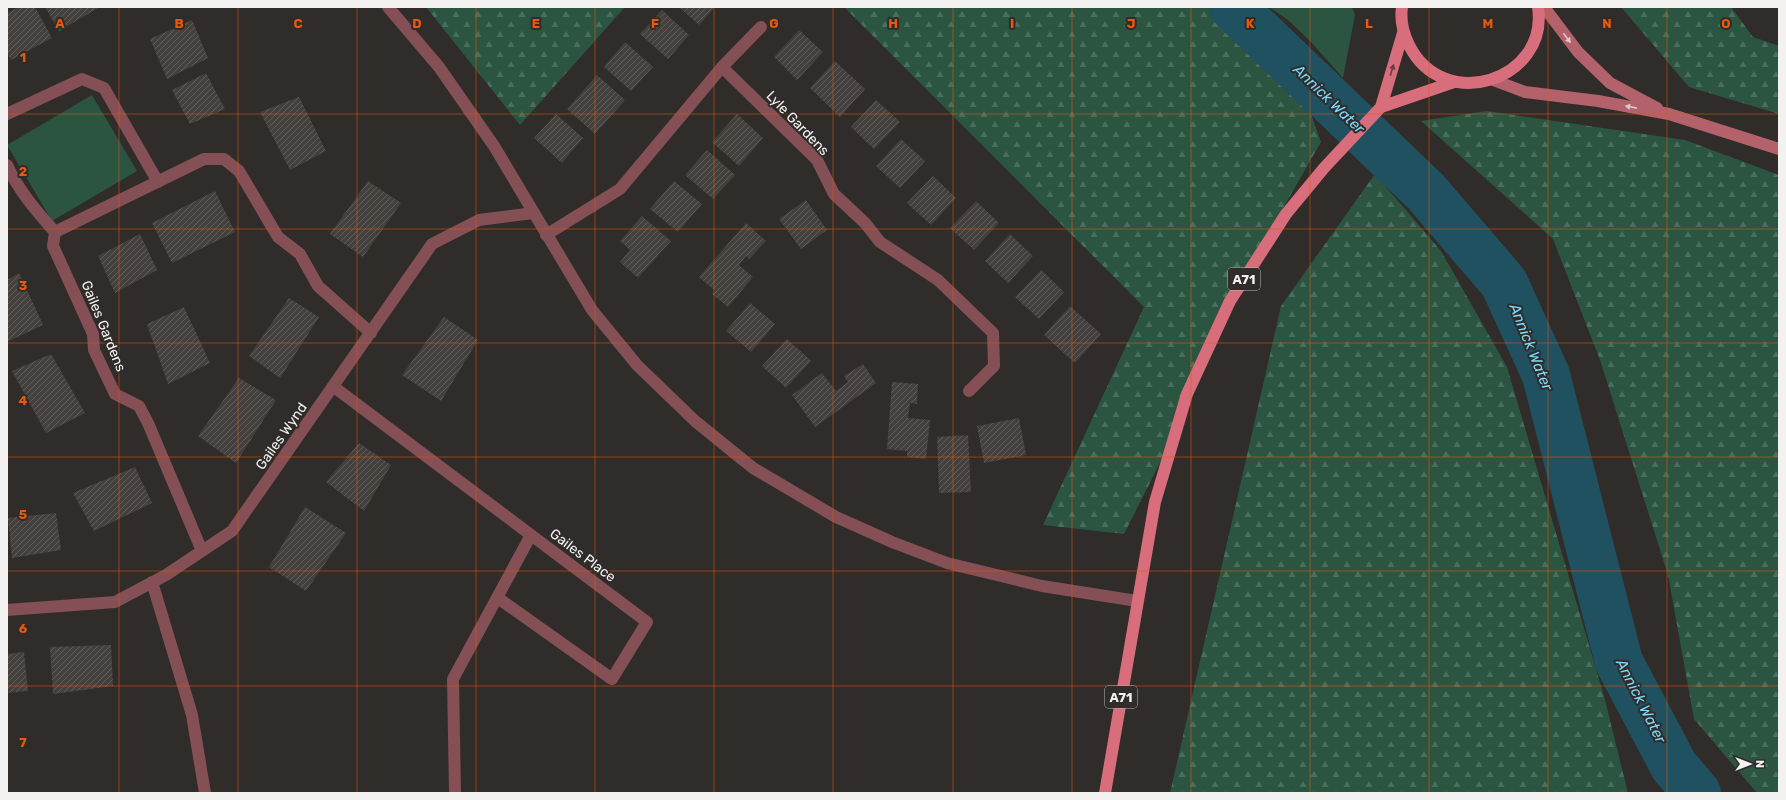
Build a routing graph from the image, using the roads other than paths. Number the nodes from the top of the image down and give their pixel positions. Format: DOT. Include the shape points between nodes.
graph roads {
  1 [pos="388,7"];
  2 [pos="1538,7"];
  3 [pos="1544,7"];
  4 [pos="1401,8"];
  5 [pos="762,27"];
  6 [pos="1404,33"];
  7 [pos="722,66"];
  8 [pos="1493,80"];
  9 [pos="1454,82"];
  10 [pos="1381,107"];
  11 [pos="7,114"];
  12 [pos="1669,114"];
  13 [pos="1779,149"];
  14 [pos="7,165"];
  15 [pos="158,182"];
  16 [pos="533,213"];
  17 [pos="55,232"];
  18 [pos="546,235"];
  19 [pos="371,333"];
  20 [pos="334,387"];
  21 [pos="969,391"];
  22 [pos="531,535"];
  23 [pos="202,551"];
  24 [pos="152,582"];
  25 [pos="498,598"];
  26 [pos="1137,601"];
  27 [pos="7,610"];
  28 [pos="204,793"];
  29 [pos="455,793"];
  30 [pos="1105,793"];
  1 -- 16 [label="street" via="439,67 494,146"];
  2 -- 8 [label="main road, A71" via="1536,36 1524,58 1515,68"];
  3 -- 12 [label="main road, one-way" via="1578,52 1610,83"];
  4 -- 6 [label="main road, A71"];
  5 -- 7 [label="street"];
  6 -- 9 [label="main road, A71" via="1415,57 1432,73"];
  10 -- 6 [label="main road, A71, one-way"];
  7 -- 18 [label="street" via="620,189"];
  7 -- 21 [label="street, Lyle Gardens" via="817,160 834,194 865,223 880,242 938,280 993,333 994,366"];
  8 -- 9 [label="main road, A71" via="1470,84"];
  12 -- 8 [label="main road, one-way" via="1598,101 1525,92"];
  9 -- 10 [label="main road, A71"];
  10 -- 26 [label="main road, A71" via="1324,168 1286,214 1230,301 1187,394 1154,502"];
  11 -- 15 [label="street" via="82,79 104,88"];
  12 -- 13 [label="main road"];
  14 -- 17 [label="street" via="17,184"];
  15 -- 17 [label="street"];
  15 -- 19 [label="street" via="204,159 224,159 240,171 278,237 300,254 318,286"];
  16 -- 18 [label="street"];
  16 -- 19 [label="street, Gailes Wynd" via="479,220 432,244"];
  17 -- 23 [label="street, Gailes Gardens" via="53,246 93,334 94,350 115,394 139,406"];
  18 -- 26 [label="street" via="592,310 637,365 694,421 752,468 836,517 947,563 1042,586"];
  19 -- 20 [label="street, Gailes Wynd"];
  20 -- 22 [label="street, Gailes Place"];
  20 -- 23 [label="street, Gailes Wynd" via="232,531"];
  22 -- 25 [label="street"];
  22 -- 25 [label="street, Gailes Place" via="647,622 612,679"];
  23 -- 24 [label="street, Gailes Wynd"];
  24 -- 27 [label="street, Gailes Wynd" via="115,602"];
  24 -- 28 [label="street" via="192,715"];
  25 -- 29 [label="street" via="453,679"];
  26 -- 30 [label="main road, A71"];
}
